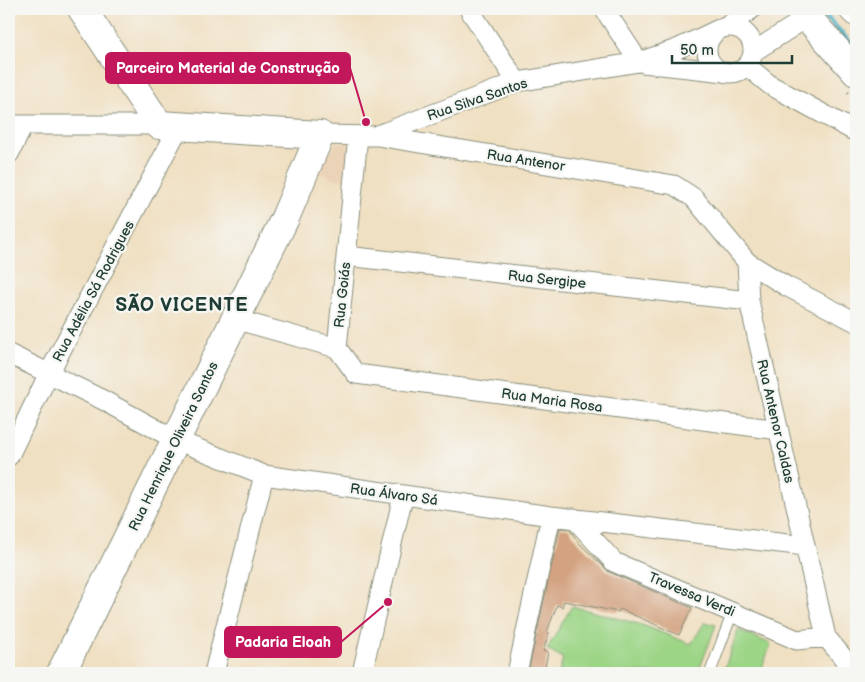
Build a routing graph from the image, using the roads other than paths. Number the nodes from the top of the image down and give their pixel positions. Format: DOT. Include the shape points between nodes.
graph roads {
  1 [pos="82,9"];
  2 [pos="468,9"];
  3 [pos="604,9"];
  4 [pos="752,9"];
  5 [pos="853,9"];
  6 [pos="856,12"];
  7 [pos="804,13"];
  8 [pos="722,28"];
  9 [pos="750,59"];
  10 [pos="639,62"];
  11 [pos="726,72"];
  12 [pos="856,72"];
  13 [pos="516,82"];
  14 [pos="16,126"];
  15 [pos="169,126"];
  16 [pos="856,132"];
  17 [pos="320,135"];
  18 [pos="358,136"];
  19 [pos="377,136"];
  20 [pos="9,154"];
  21 [pos="346,256"];
  22 [pos="747,262"];
  23 [pos="749,301"];
  24 [pos="234,319"];
  25 [pos="856,322"];
  26 [pos="337,348"];
  27 [pos="9,354"];
  28 [pos="49,373"];
  29 [pos="779,430"];
  30 [pos="176,440"];
  31 [pos="9,456"];
  32 [pos="264,476"];
  33 [pos="403,496"];
  34 [pos="551,516"];
  35 [pos="574,518"];
  36 [pos="805,546"];
  37 [pos="733,611"];
  38 [pos="826,637"];
  39 [pos="61,673"];
  40 [pos="214,673"];
  41 [pos="362,673"];
  42 [pos="517,673"];
  43 [pos="710,673"];
  44 [pos="856,673"];
  1 -- 15 [label="street"];
  2 -- 13 [label="street"];
  3 -- 10 [label="street"];
  4 -- 8 [label="street, Rua Silva Santos"];
  5 -- 6 [label="street"];
  7 -- 9 [label="street"];
  7 -- 12 [label="street"];
  8 -- 9 [label="street" via="740,29 746,33 753,44"];
  8 -- 10 [label="street, Rua Silva Santos"];
  8 -- 11 [label="street" via="709,39 707,53 713,66"];
  9 -- 11 [label="street" via="741,70"];
  9 -- 16 [label="street" via="770,85"];
  10 -- 11 [label="street, Rua Silva Santos"];
  10 -- 13 [label="street, Rua Silva Santos"];
  13 -- 19 [label="street, Rua Silva Santos"];
  14 -- 15 [label="street"];
  14 -- 20 [label="street"];
  15 -- 17 [label="street"];
  15 -- 28 [label="street, Rua Adélia Sá Rodrigues"];
  17 -- 18 [label="street"];
  17 -- 24 [label="street, Rua Henrique Oliveira Santos" via="285,218"];
  18 -- 19 [label="street"];
  18 -- 21 [label="street, Rua Goiás"];
  19 -- 22 [label="street, Rua Antenor" via="674,185 694,198"];
  21 -- 23 [label="street, Rua Sergipe"];
  21 -- 26 [label="street, Rua Goiás"];
  22 -- 23 [label="street, Rua Antenor Caldas"];
  22 -- 25 [label="street"];
  23 -- 29 [label="street, Rua Antenor Caldas"];
  24 -- 26 [label="street, Rua Goiás"];
  24 -- 30 [label="street, Rua Henrique Oliveira Santos"];
  26 -- 29 [label="street, Rua Maria Rosa" via="356,374"];
  27 -- 28 [label="street, Rua Álvaro Sá"];
  28 -- 30 [label="street, Rua Álvaro Sá"];
  28 -- 31 [label="street, Rua Adélia Sá Rodrigues"];
  29 -- 36 [label="street, Rua Antenor Caldas"];
  30 -- 32 [label="street, Rua Álvaro Sá"];
  30 -- 39 [label="street, Rua Henrique Oliveira Santos"];
  32 -- 33 [label="street, Rua Álvaro Sá"];
  32 -- 40 [label="street"];
  33 -- 34 [label="street, Rua Álvaro Sá"];
  33 -- 41 [label="street"];
  34 -- 35 [label="street, Rua Álvaro Sá"];
  34 -- 42 [label="street"];
  35 -- 36 [label="street, Rua Álvaro Sá"];
  35 -- 37 [label="street, Travessa Verdi" via="614,562"];
  36 -- 38 [label="street, Rua Antenor Caldas"];
  37 -- 38 [label="street, Travessa Verdi" via="797,640"];
  37 -- 43 [label="lane"];
  38 -- 44 [label="street, Rua Antenor Caldas"];
}
